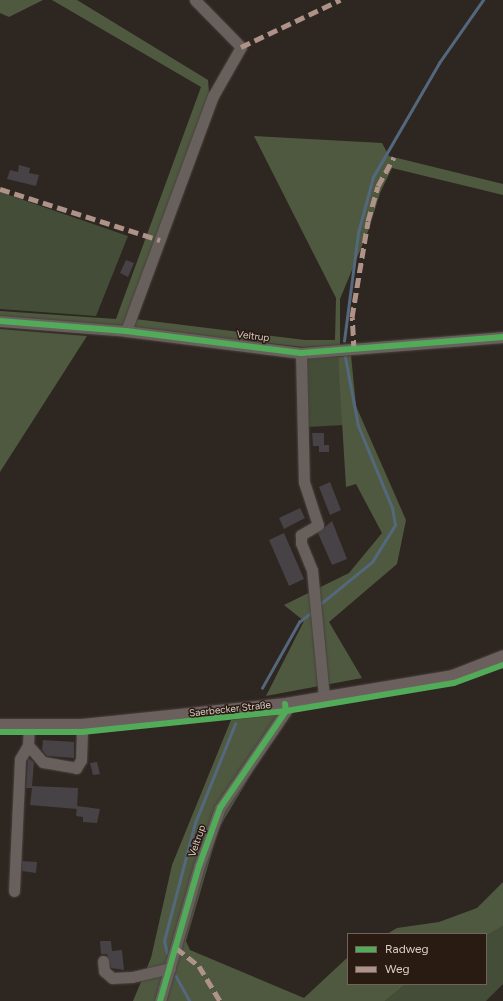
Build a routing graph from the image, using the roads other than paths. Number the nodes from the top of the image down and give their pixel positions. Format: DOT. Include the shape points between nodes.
graph roads {
  1 [pos="195,0"];
  2 [pos="0,321"];
  3 [pos="126,331"];
  4 [pos="503,337"];
  5 [pos="301,353"];
  6 [pos="503,656"];
  7 [pos="324,698"];
  8 [pos="285,704"];
  9 [pos="0,725"];
  10 [pos="82,725"];
  11 [pos="29,726"];
  12 [pos="28,745"];
  13 [pos="14,891"];
  14 [pos="103,961"];
  15 [pos="170,968"];
  16 [pos="160,1001"];
  1 -- 3 [label="street" via="241,47 213,96"];
  2 -- 3 [label="street, Veltrup"];
  3 -- 5 [label="street, Veltrup"];
  4 -- 5 [label="street, Veltrup"];
  5 -- 7 [label="street" via="304,482 318,525 301,535 312,570"];
  6 -- 7 [label="main road, Saerbecker Straße" via="452,676"];
  7 -- 8 [label="main road, Saerbecker Straße"];
  8 -- 10 [label="main road, Saerbecker Straße"];
  8 -- 15 [label="street, Veltrup" via="286,711 220,808 199,866"];
  9 -- 11 [label="main road, Saerbecker Straße"];
  10 -- 11 [label="main road, Saerbecker Straße"];
  10 -- 12 [label="street" via="81,760 76,768 43,762"];
  11 -- 12 [label="street"];
  12 -- 13 [label="street" via="20,759"];
  14 -- 15 [label="street" via="104,971 112,978 132,977"];
  15 -- 16 [label="street, Veltrup"];
}
